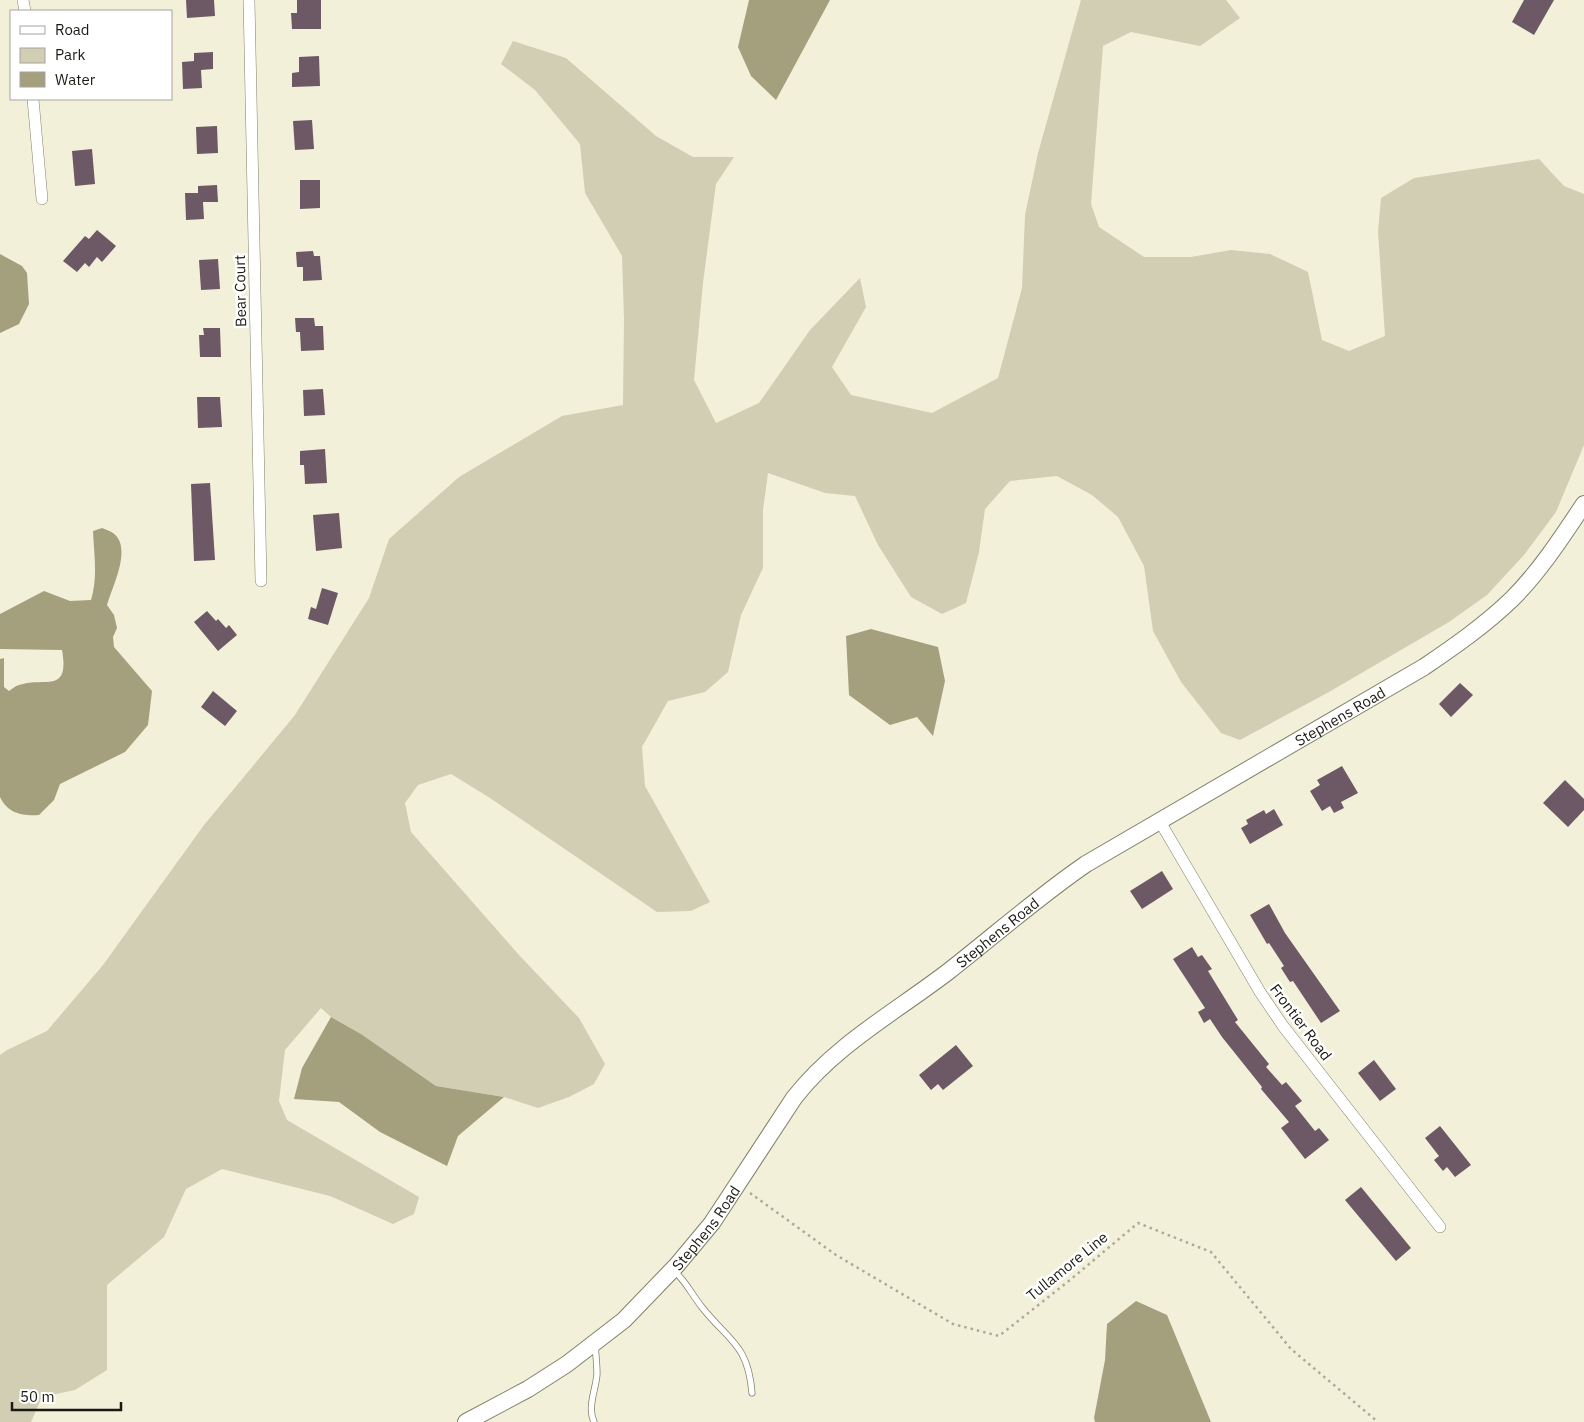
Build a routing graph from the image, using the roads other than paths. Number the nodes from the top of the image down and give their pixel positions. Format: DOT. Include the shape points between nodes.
graph roads {
  1 [pos="249,0"];
  2 [pos="33,100"];
  3 [pos="42,199"];
  4 [pos="1584,504"];
  5 [pos="261,580"];
  6 [pos="1159,820"];
  7 [pos="1440,1227"];
  8 [pos="673,1270"];
  9 [pos="595,1343"];
  10 [pos="752,1393"];
  11 [pos="466,1422"];
  12 [pos="594,1422"];
  1 -- 5 [label="street, Bear Court"];
  2 -- 3 [label="street"];
  4 -- 6 [label="main road, Stephens Road" via="1551,554 1513,598 1481,627 1424,667"];
  6 -- 7 [label="street, Frontier Road" via="1260,992"];
  6 -- 8 [label="main road, Stephens Road" via="1060,882 949,971 834,1055 794,1098 712,1223"];
  8 -- 9 [label="main road, Stephens Road" via="624,1320"];
  8 -- 10 [label="lane" via="683,1278 702,1308 745,1356"];
  9 -- 11 [label="main road, Stephens Road" via="536,1384"];
  9 -- 12 [label="lane"];
}
